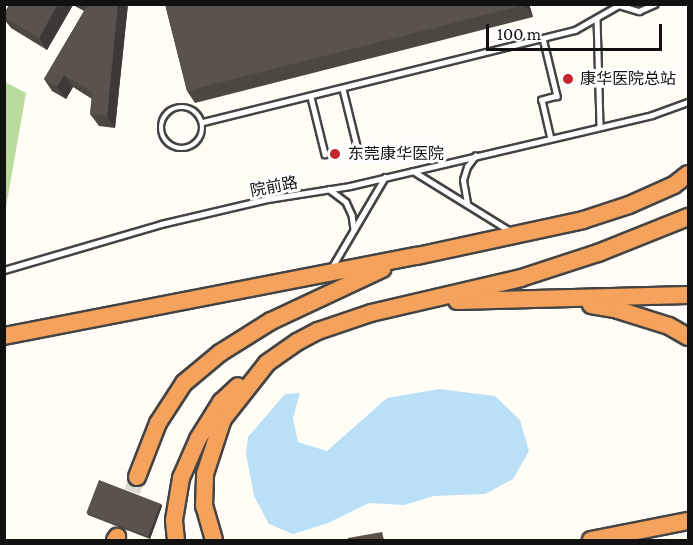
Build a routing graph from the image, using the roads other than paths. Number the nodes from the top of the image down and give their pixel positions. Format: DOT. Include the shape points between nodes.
graph roads {
  1 [pos="655,4"];
  2 [pos="618,5"];
  3 [pos="597,18"];
  4 [pos="543,38"];
  5 [pos="342,89"];
  6 [pos="311,97"];
  7 [pos="688,102"];
  8 [pos="203,122"];
  9 [pos="600,127"];
  10 [pos="551,138"];
  11 [pos="357,146"];
  12 [pos="325,154"];
  13 [pos="475,156"];
  14 [pos="413,171"];
  15 [pos="688,174"];
  16 [pos="385,177"];
  17 [pos="681,182"];
  18 [pos="329,189"];
  19 [pos="469,205"];
  20 [pos="688,217"];
  21 [pos="354,230"];
  22 [pos="514,234"];
  23 [pos="417,256"];
  24 [pos="4,270"];
  25 [pos="329,272"];
  26 [pos="688,296"];
  27 [pos="545,298"];
  28 [pos="405,305"];
  29 [pos="4,336"];
  30 [pos="688,337"];
  31 [pos="267,363"];
  32 [pos="137,477"];
  33 [pos="688,521"];
  34 [pos="176,540"];
  35 [pos="214,540"];
  36 [pos="591,540"];
  1 -- 2 [label="lane" via="639,11"];
  2 -- 3 [label="lane"];
  3 -- 4 [label="lane" via="575,30"];
  3 -- 9 [label="lane"];
  4 -- 5 [label="lane"];
  4 -- 10 [label="lane" via="557,96 542,100"];
  5 -- 6 [label="lane"];
  5 -- 11 [label="lane"];
  6 -- 8 [label="lane"];
  6 -- 12 [label="lane"];
  7 -- 9 [label="lane, 院前路"];
  8 -- 8 [label="lane" via="197,112 180,106 165,116 162,133 173,147 185,149 200,140"];
  9 -- 10 [label="lane, 院前路"];
  10 -- 13 [label="lane, 院前路"];
  13 -- 14 [label="lane, 院前路"];
  13 -- 19 [label="lane" via="463,180"];
  14 -- 16 [label="lane, 院前路"];
  14 -- 19 [label="lane"];
  15 -- 17 [label="highway"];
  16 -- 18 [label="lane, 院前路"];
  16 -- 21 [label="lane"];
  17 -- 22 [label="highway" via="584,220"];
  18 -- 21 [label="lane" via="346,202"];
  18 -- 24 [label="lane, 院前路" via="172,221"];
  19 -- 22 [label="lane"];
  20 -- 28 [label="highway" via="521,278"];
  21 -- 25 [label="lane"];
  22 -- 23 [label="highway"];
  23 -- 25 [label="highway"];
  23 -- 32 [label="highway" via="331,291 220,352 184,383 158,423"];
  25 -- 29 [label="highway"];
  26 -- 27 [label="highway"];
  27 -- 28 [label="highway"];
  27 -- 30 [label="highway" via="618,310 669,326"];
  28 -- 31 [label="highway" via="318,331"];
  31 -- 34 [label="highway" via="221,402 198,439 181,478 174,520"];
  31 -- 35 [label="highway" via="223,419 211,452 205,474 204,506"];
  33 -- 36 [label="highway"];
}
